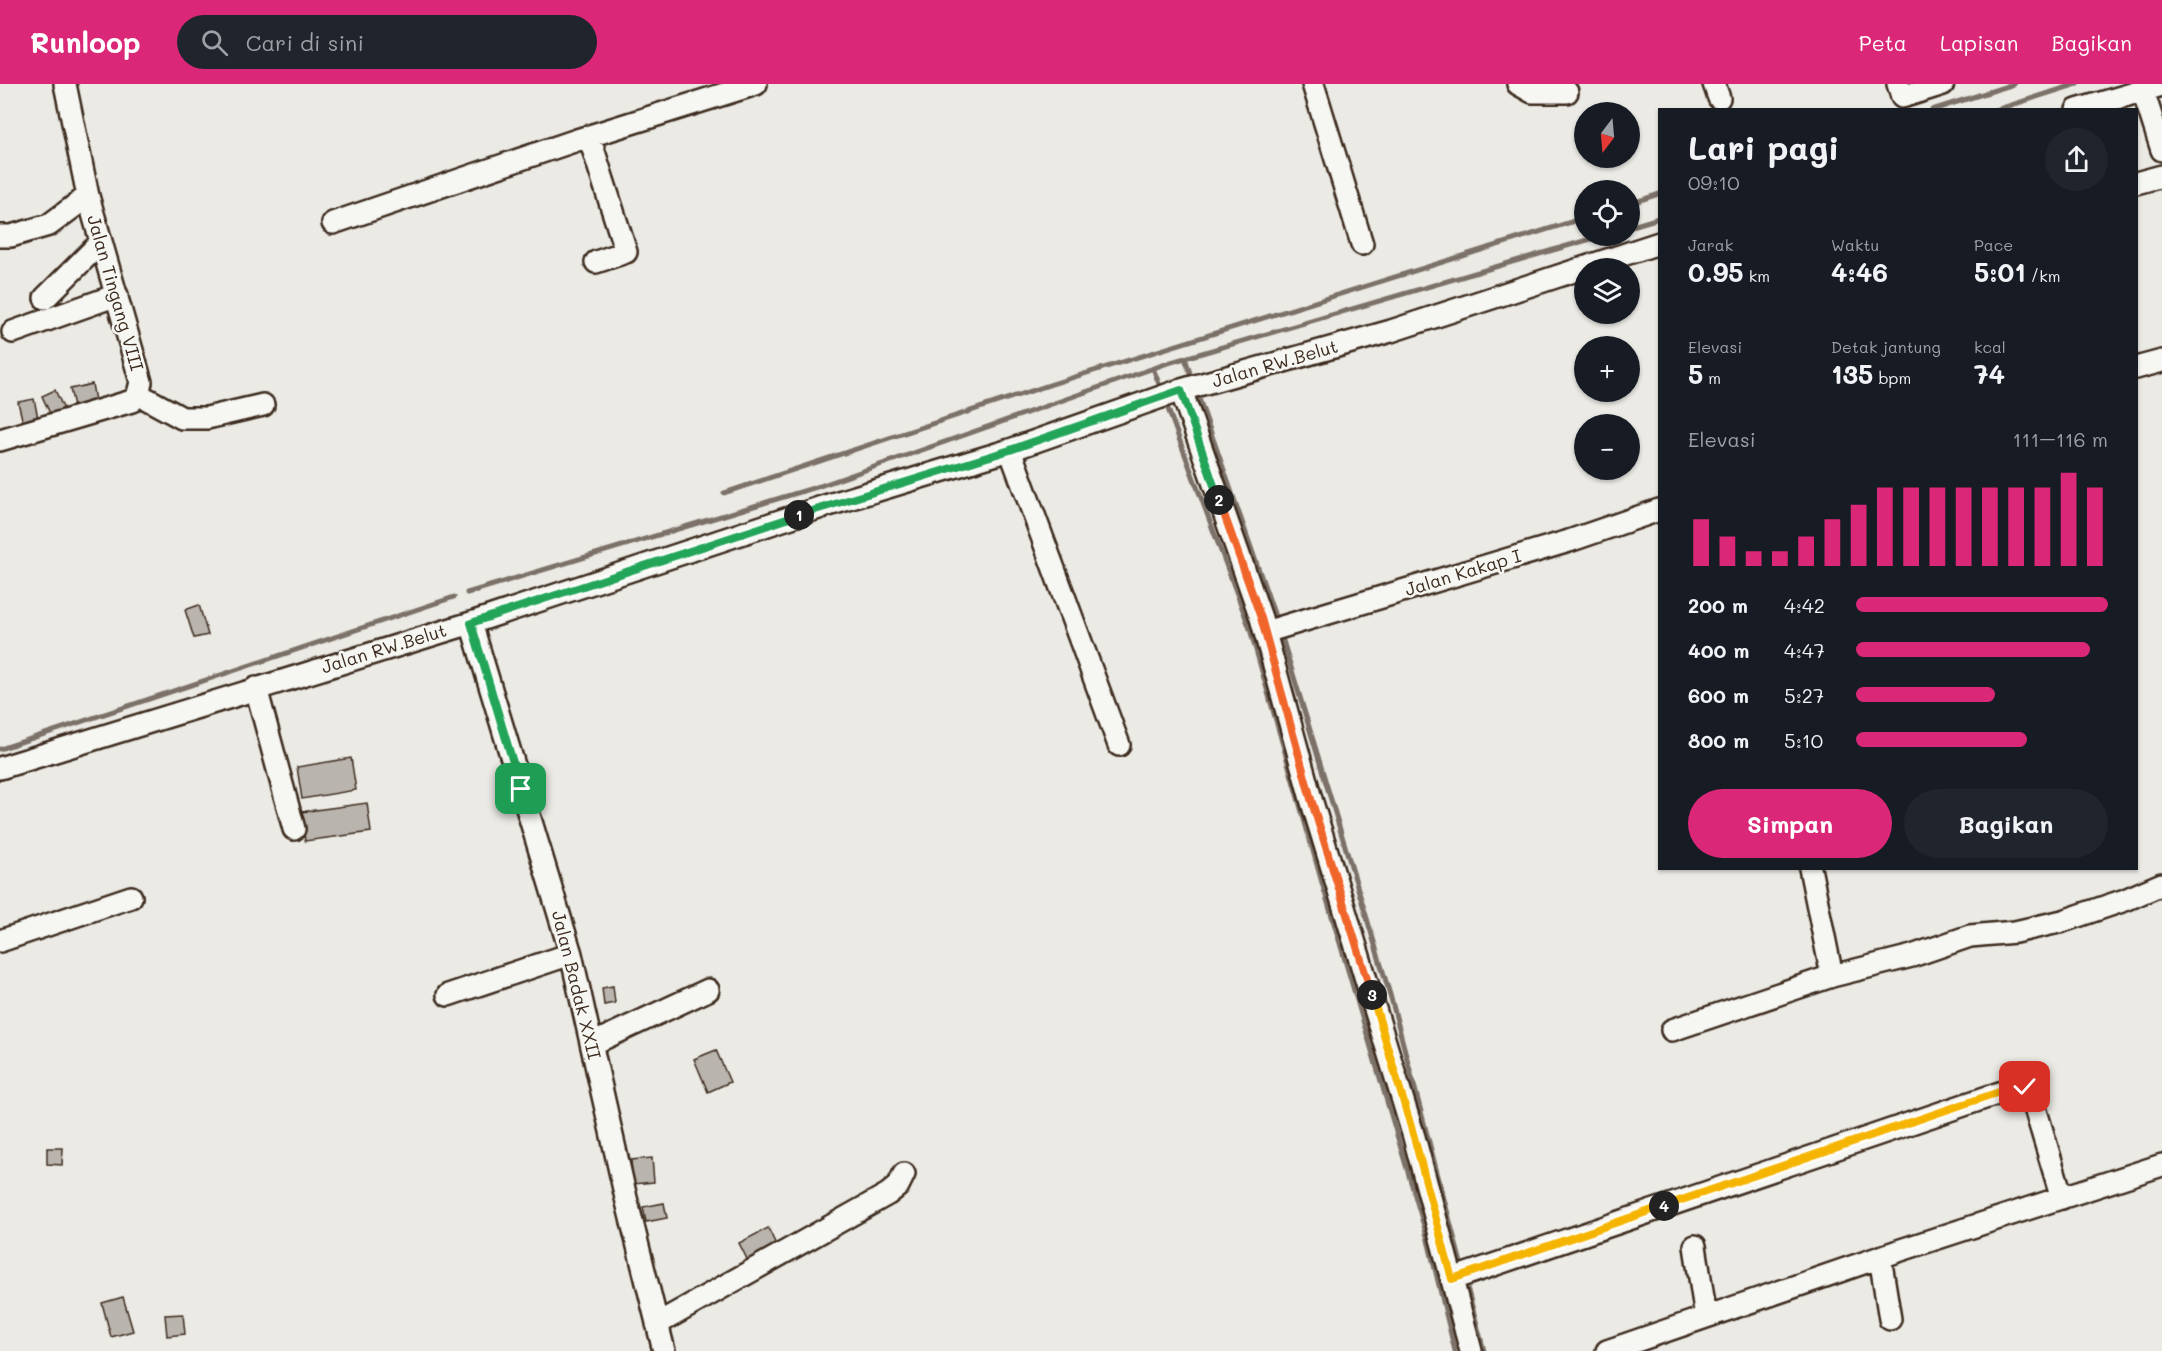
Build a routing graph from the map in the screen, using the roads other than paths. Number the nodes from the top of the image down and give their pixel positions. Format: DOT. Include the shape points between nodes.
graph roads {
  1 [pos="64,84"];
  2 [pos="756,84"];
  3 [pos="1313,84"];
  4 [pos="1518,84"];
  5 [pos="1943,84"];
  6 [pos="2152,88"];
  7 [pos="1900,91"];
  8 [pos="1567,92"];
  9 [pos="2083,108"];
  10 [pos="583,138"];
  11 [pos="2162,150"];
  12 [pos="2162,176"];
  13 [pos="2138,182"];
  14 [pos="88,196"];
  15 [pos="333,224"];
  16 [pos="0,236"];
  17 [pos="100,243"];
  18 [pos="1658,243"];
  19 [pos="1362,244"];
  20 [pos="596,262"];
  21 [pos="117,295"];
  22 [pos="45,298"];
  23 [pos="13,332"];
  24 [pos="2162,361"];
  25 [pos="2138,367"];
  26 [pos="1181,390"];
  27 [pos="138,394"];
  28 [pos="263,405"];
  29 [pos="0,440"];
  30 [pos="1010,450"];
  31 [pos="1658,510"];
  32 [pos="471,623"];
  33 [pos="1265,632"];
  34 [pos="256,688"];
  35 [pos="1119,745"];
  36 [pos="0,768"];
  37 [pos="294,828"];
  38 [pos="1810,870"];
  39 [pos="2162,884"];
  40 [pos="131,897"];
  41 [pos="0,941"];
  42 [pos="571,954"];
  43 [pos="1832,976"];
  44 [pos="708,990"];
  45 [pos="448,995"];
  46 [pos="1672,1030"];
  47 [pos="592,1044"];
  48 [pos="2162,1166"];
  49 [pos="904,1174"];
  50 [pos="2062,1198"];
  51 [pos="1695,1246"];
  52 [pos="1880,1257"];
  53 [pos="1452,1279"];
  54 [pos="1706,1317"];
  55 [pos="1890,1319"];
  56 [pos="657,1324"];
  57 [pos="664,1351"];
  58 [pos="1471,1351"];
  59 [pos="1607,1351"];
  1 -- 14 [label="street, Jalan Tingang VIII"];
  2 -- 10 [label="street"];
  3 -- 19 [label="street"];
  4 -- 8 [label="street" via="1532,92"];
  5 -- 7 [label="street"];
  6 -- 9 [label="street"];
  6 -- 11 [label="street"];
  10 -- 15 [label="street"];
  10 -- 20 [label="street" via="626,252"];
  12 -- 13 [label="street"];
  14 -- 16 [label="street" via="49,225"];
  14 -- 17 [label="street, Jalan Tingang VIII"];
  17 -- 21 [label="street, Jalan Tingang VIII"];
  17 -- 22 [label="street"];
  18 -- 26 [label="street, Jalan RW.Belut" via="1391,331"];
  21 -- 23 [label="street"];
  21 -- 27 [label="street, Jalan Tingang VIII" via="141,382"];
  24 -- 25 [label="street"];
  26 -- 30 [label="street, Jalan RW.Belut"];
  26 -- 33 [label="street"];
  27 -- 28 [label="street" via="182,418 207,418"];
  27 -- 29 [label="street, Jalan Tingang VIII" via="116,407"];
  30 -- 32 [label="street, Jalan RW.Belut" via="822,507"];
  30 -- 35 [label="street"];
  31 -- 33 [label="street, Jalan Kakap I" via="1569,542"];
  32 -- 34 [label="street, Jalan RW.Belut"];
  32 -- 42 [label="street, Jalan Badak XXII"];
  33 -- 53 [label="street"];
  34 -- 36 [label="street, Jalan RW.Belut"];
  34 -- 37 [label="street"];
  38 -- 43 [label="street"];
  39 -- 43 [label="street" via="2063,921 2015,932 1970,936 1912,956"];
  40 -- 41 [label="street"];
  42 -- 45 [label="street"];
  42 -- 47 [label="street, Jalan Badak XXII"];
  43 -- 46 [label="street"];
  44 -- 47 [label="street"];
  47 -- 56 [label="street, Jalan Badak XXII"];
  48 -- 50 [label="street"];
  49 -- 56 [label="street" via="888,1194"];
  50 -- 52 [label="street"];
  50 -- 53 [label="street" via="2030,1091 2020,1086"];
  51 -- 54 [label="street"];
  52 -- 54 [label="street"];
  52 -- 55 [label="street"];
  53 -- 58 [label="street"];
  54 -- 59 [label="street"];
  56 -- 57 [label="street, Jalan Badak XXII"];
}
